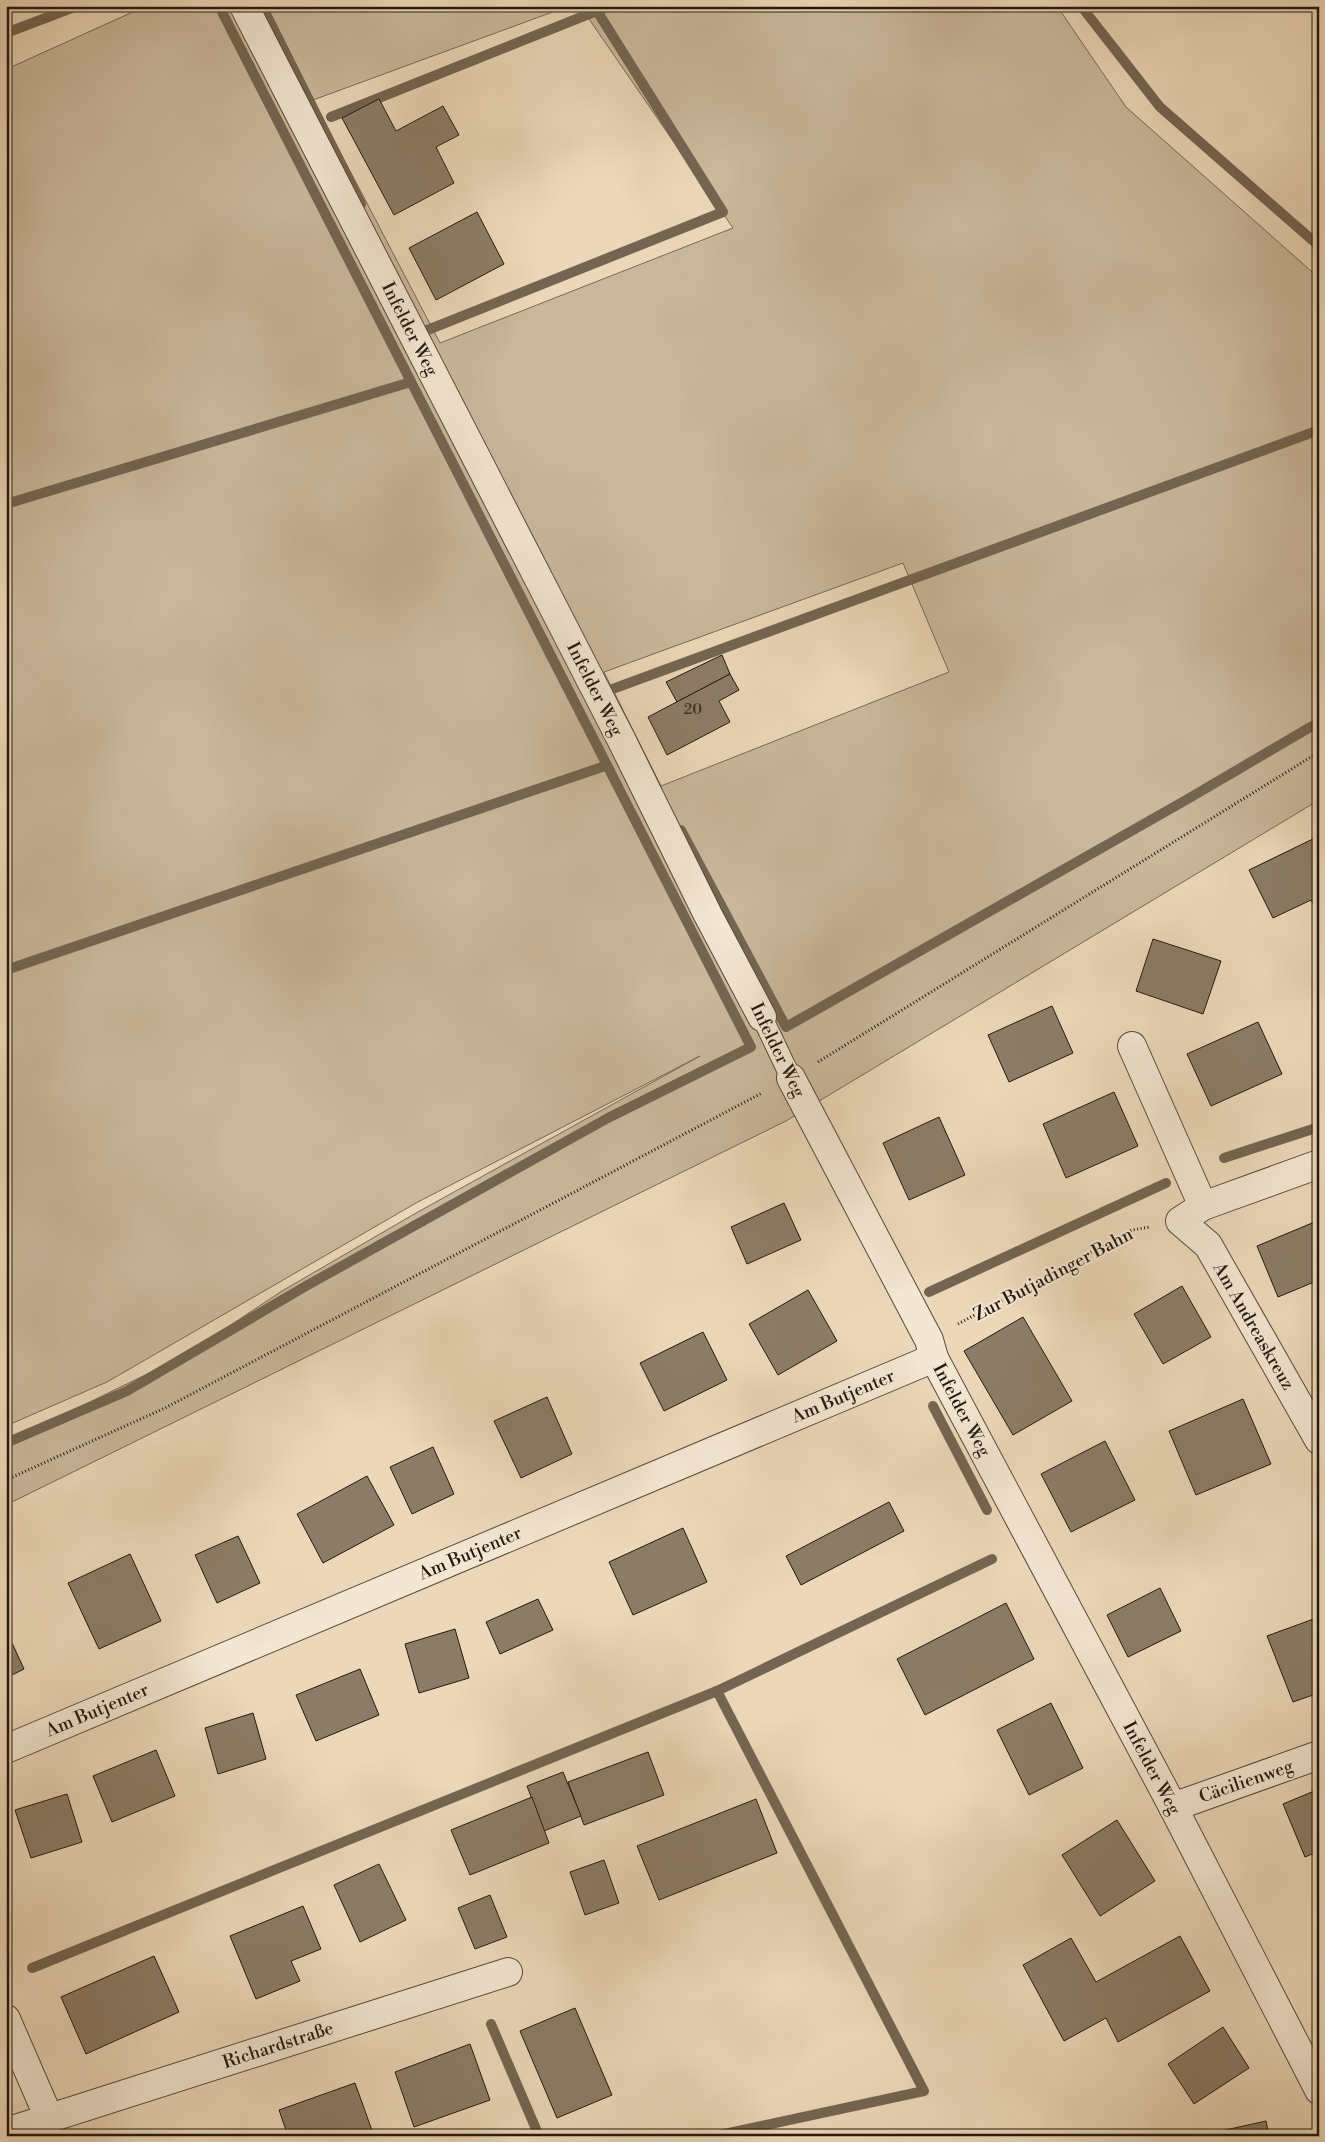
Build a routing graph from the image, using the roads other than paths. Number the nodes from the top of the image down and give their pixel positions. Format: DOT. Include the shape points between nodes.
graph roads {
  1 [pos="244,6"];
  2 [pos="762,1017"];
  3 [pos="1132,1046"];
  4 [pos="792,1078"];
  5 [pos="1319,1164"];
  6 [pos="1203,1206"];
  7 [pos="932,1349"];
  8 [pos="1319,1440"];
  9 [pos="6,1749"];
  10 [pos="1319,1755"];
  11 [pos="1173,1806"];
  12 [pos="508,1972"];
  13 [pos="6,2019"];
  14 [pos="1317,2080"];
  15 [pos="49,2118"];
  16 [pos="6,2132"];
  1 -- 2 [label="street, Infelder Weg"];
  2 -- 4 [label="lane, Infelder Weg"];
  3 -- 6 [label="street"];
  4 -- 7 [label="street, Infelder Weg"];
  5 -- 6 [label="street"];
  6 -- 8 [label="street, Am Andreaskreuz" via="1180,1222 1208,1245"];
  7 -- 9 [label="street, Am Butjenter"];
  7 -- 11 [label="street, Infelder Weg"];
  10 -- 11 [label="street, Cäcilienweg"];
  11 -- 14 [label="street, Infelder Weg"];
  12 -- 15 [label="street, Richardstraße"];
  13 -- 15 [label="street"];
  15 -- 16 [label="street, Richardstraße"];
}
